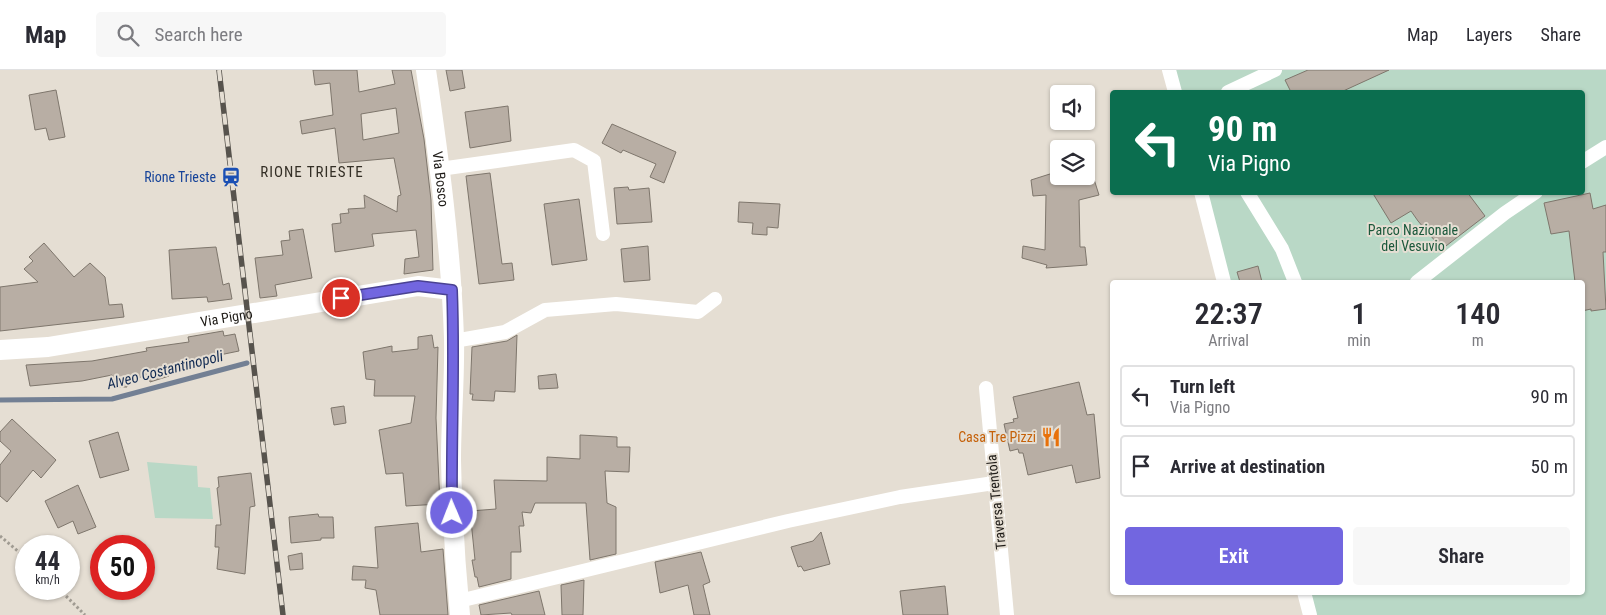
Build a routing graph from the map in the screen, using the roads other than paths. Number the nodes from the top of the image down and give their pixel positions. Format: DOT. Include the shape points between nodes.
graph roads {
  1 [pos="426,70"];
  2 [pos="1169,70"];
  3 [pos="1275,70"];
  4 [pos="1174,90"];
  5 [pos="1232,90"];
  6 [pos="1606,147"];
  7 [pos="1585,160"];
  8 [pos="440,169"];
  9 [pos="1202,195"];
  10 [pos="1249,195"];
  11 [pos="1532,195"];
  12 [pos="603,234"];
  13 [pos="1223,280"];
  14 [pos="1295,280"];
  15 [pos="1420,280"];
  16 [pos="452,290"];
  17 [pos="715,299"];
  18 [pos="454,341"];
  19 [pos="0,350"];
  20 [pos="986,388"];
  21 [pos="994,483"];
  22 [pos="1305,595"];
  23 [pos="459,608"];
  24 [pos="1007,615"];
  25 [pos="1310,615"];
  1 -- 8 [label="main road, Via Bosco"];
  2 -- 4 [label="street"];
  3 -- 5 [label="street"];
  6 -- 7 [label="street"];
  8 -- 12 [label="street" via="574,150 594,161"];
  8 -- 16 [label="main road, Via Bosco"];
  9 -- 13 [label="street"];
  10 -- 14 [label="street" via="1282,249"];
  11 -- 15 [label="street"];
  16 -- 18 [label="main road, Via Bosco"];
  16 -- 19 [label="main road, Via Pigno" via="418,286 48,346"];
  17 -- 18 [label="street" via="698,312 616,304 545,310 505,332"];
  18 -- 23 [label="main road, Via Bosco" via="452,513"];
  20 -- 21 [label="street, Traversa Trentola"];
  21 -- 23 [label="street" via="900,497 788,521"];
  21 -- 24 [label="street, Traversa Trentola"];
  22 -- 25 [label="street"];
}
